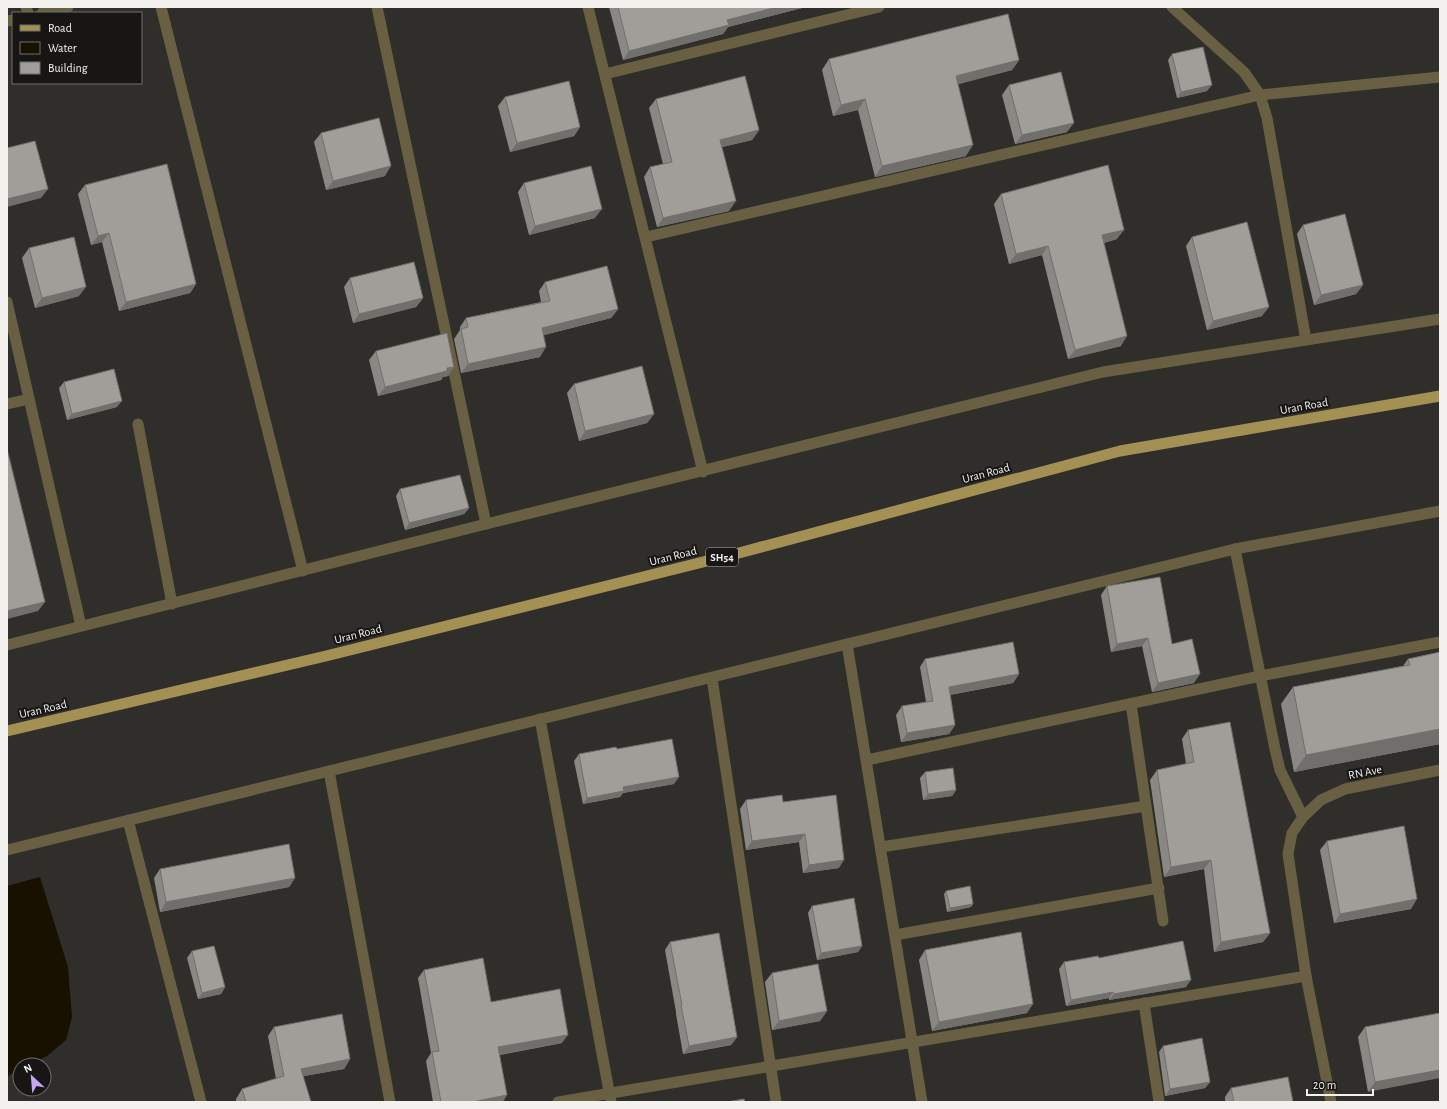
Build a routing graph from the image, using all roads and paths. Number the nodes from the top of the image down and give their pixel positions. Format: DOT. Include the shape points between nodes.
graph roads {
  1 [pos="68,7"];
  2 [pos="161,7"];
  3 [pos="377,7"];
  4 [pos="588,7"];
  5 [pos="879,7"];
  6 [pos="1172,7"];
  7 [pos="46,12"];
  8 [pos="606,74"];
  9 [pos="1440,77"];
  10 [pos="1260,95"];
  11 [pos="646,237"];
  12 [pos="7,302"];
  13 [pos="1440,319"];
  14 [pos="1306,340"];
  15 [pos="1440,396"];
  16 [pos="29,399"];
  17 [pos="7,404"];
  18 [pos="138,424"];
  19 [pos="703,472"];
  20 [pos="1440,511"];
  21 [pos="486,524"];
  22 [pos="1235,549"];
  23 [pos="303,571"];
  24 [pos="172,604"];
  25 [pos="81,626"];
  26 [pos="1440,642"];
  27 [pos="847,644"];
  28 [pos="7,645"];
  29 [pos="1260,676"];
  30 [pos="712,678"];
  31 [pos="1131,704"];
  32 [pos="540,720"];
  33 [pos="7,731"];
  34 [pos="867,760"];
  35 [pos="1440,770"];
  36 [pos="329,771"];
  37 [pos="1146,806"];
  38 [pos="1303,817"];
  39 [pos="128,820"];
  40 [pos="880,847"];
  41 [pos="7,850"];
  42 [pos="1159,888"];
  43 [pos="1163,921"];
  44 [pos="895,935"];
  45 [pos="1306,976"];
  46 [pos="1144,1003"];
  47 [pos="913,1042"];
  48 [pos="770,1066"];
  49 [pos="610,1098"];
  50 [pos="201,1102"];
  51 [pos="390,1102"];
  52 [pos="558,1102"];
  53 [pos="776,1102"];
  54 [pos="922,1102"];
  55 [pos="1160,1102"];
  56 [pos="1331,1102"];
  1 -- 7 [label="street"];
  2 -- 23 [label="street"];
  3 -- 21 [label="street"];
  4 -- 8 [label="street"];
  5 -- 8 [label="street"];
  6 -- 10 [label="street" via="1244,72"];
  8 -- 11 [label="street"];
  9 -- 10 [label="street"];
  10 -- 11 [label="street"];
  10 -- 14 [label="street" via="1267,118"];
  11 -- 19 [label="street"];
  12 -- 16 [label="street"];
  13 -- 14 [label="street"];
  14 -- 19 [label="street" via="1103,372"];
  15 -- 33 [label="main road, Uran Road / SH54" via="1120,451 739,553 326,656"];
  16 -- 17 [label="street"];
  16 -- 25 [label="street"];
  18 -- 24 [label="street"];
  19 -- 21 [label="street"];
  20 -- 22 [label="street"];
  21 -- 23 [label="street"];
  22 -- 27 [label="street"];
  22 -- 29 [label="street"];
  23 -- 24 [label="street"];
  24 -- 25 [label="street"];
  25 -- 28 [label="street"];
  26 -- 29 [label="street"];
  27 -- 30 [label="street"];
  27 -- 34 [label="street"];
  29 -- 31 [label="street"];
  29 -- 38 [label="street" via="1280,770"];
  30 -- 32 [label="street"];
  30 -- 48 [label="street"];
  31 -- 34 [label="street"];
  31 -- 37 [label="street"];
  32 -- 36 [label="street"];
  32 -- 49 [label="street"];
  34 -- 40 [label="street"];
  35 -- 38 [label="street, RN Ave" via="1345,789 1321,800"];
  36 -- 39 [label="street"];
  36 -- 51 [label="street"];
  37 -- 40 [label="street"];
  37 -- 42 [label="street"];
  38 -- 45 [label="street, RN Ave" via="1292,833 1288,854"];
  39 -- 41 [label="street"];
  39 -- 50 [label="street"];
  40 -- 44 [label="street"];
  42 -- 43 [label="street"];
  42 -- 44 [label="street"];
  44 -- 47 [label="street"];
  45 -- 46 [label="street"];
  45 -- 56 [label="street, RN Ave"];
  46 -- 47 [label="street"];
  46 -- 55 [label="street"];
  47 -- 48 [label="street"];
  47 -- 54 [label="street"];
  48 -- 49 [label="street"];
  48 -- 53 [label="street"];
  49 -- 52 [label="street"];
}
